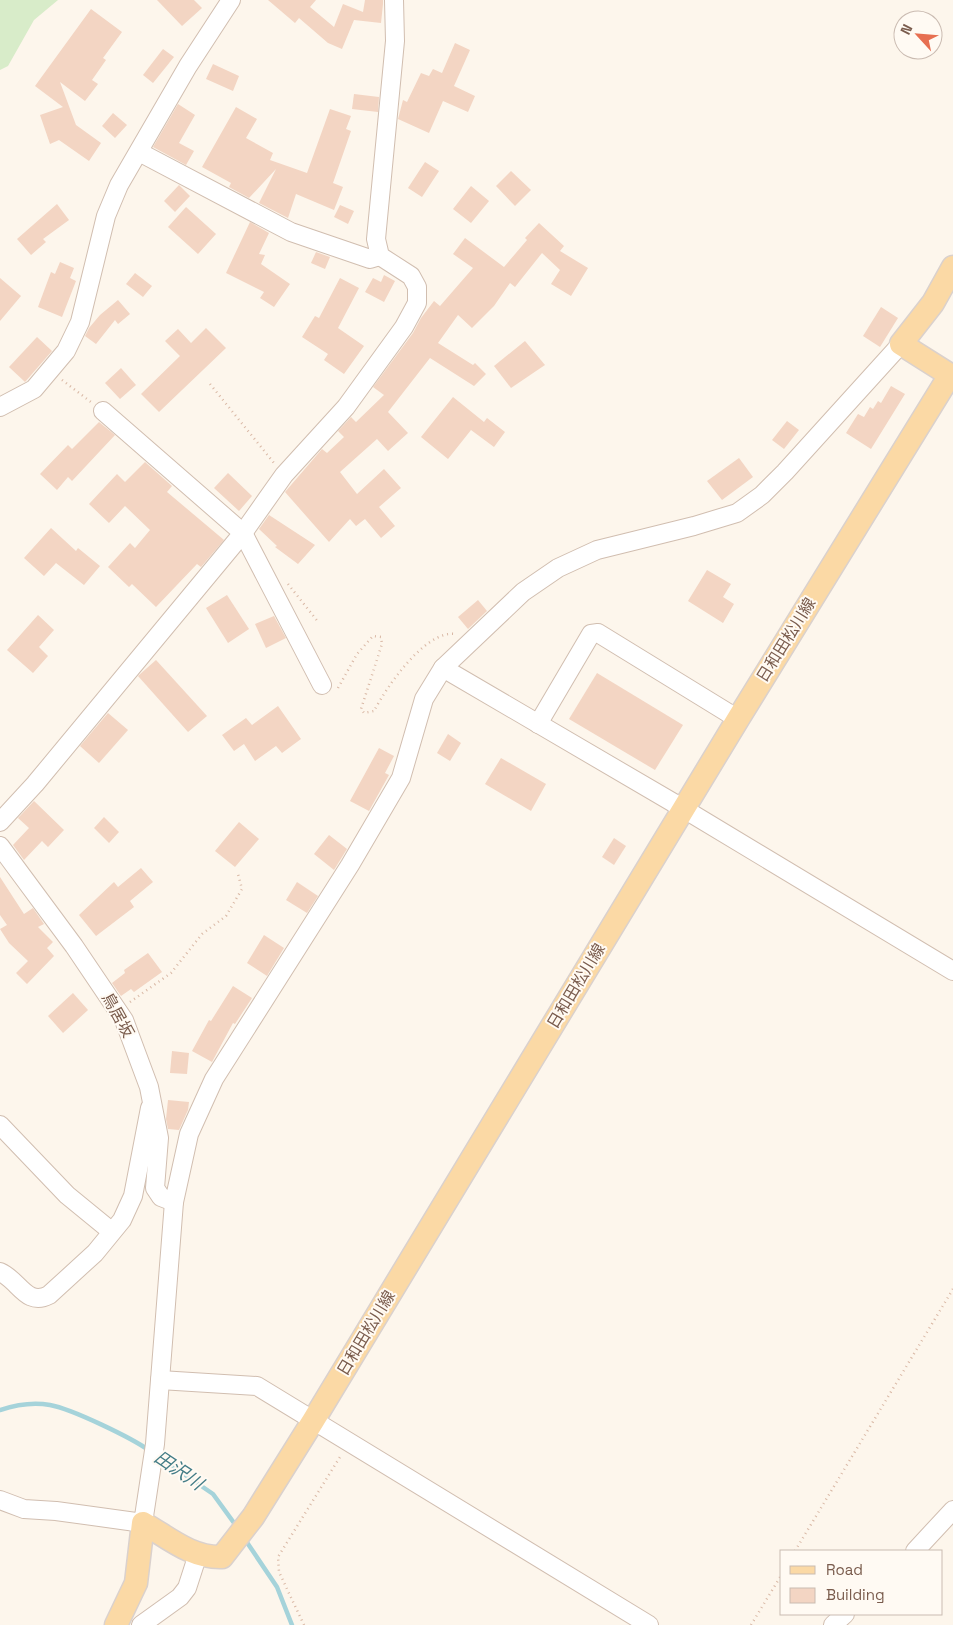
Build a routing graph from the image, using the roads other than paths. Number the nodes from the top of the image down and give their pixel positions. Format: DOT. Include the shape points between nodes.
graph roads {
  1 [pos="232,0"];
  2 [pos="394,0"];
  3 [pos="139,152"];
  4 [pos="380,256"];
  5 [pos="953,267"];
  6 [pos="901,344"];
  7 [pos="952,373"];
  8 [pos="0,407"];
  9 [pos="103,411"];
  10 [pos="243,533"];
  11 [pos="443,668"];
  12 [pos="322,685"];
  13 [pos="738,719"];
  14 [pos="538,724"];
  15 [pos="684,809"];
  16 [pos="0,822"];
  17 [pos="0,846"];
  18 [pos="953,972"];
  19 [pos="152,1100"];
  20 [pos="0,1125"];
  21 [pos="174,1202"];
  22 [pos="111,1231"];
  23 [pos="0,1272"];
  24 [pos="160,1380"];
  25 [pos="313,1421"];
  26 [pos="0,1500"];
  27 [pos="953,1510"];
  28 [pos="143,1523"];
  29 [pos="916,1550"];
  30 [pos="198,1554"];
  31 [pos="844,1615"];
  32 [pos="116,1625"];
  33 [pos="141,1625"];
  34 [pos="649,1625"];
  35 [pos="832,1625"];
  1 -- 3 [label="street" via="188,66"];
  2 -- 4 [label="street" via="395,41 376,239"];
  3 -- 4 [label="street" via="291,232 370,259"];
  3 -- 8 [label="street" via="106,216 80,322 66,351 34,389"];
  4 -- 10 [label="street" via="411,276 418,287 417,303 388,350 346,407 284,475"];
  5 -- 6 [label="main road" via="933,303"];
  6 -- 7 [label="main road, 日和田松川線"];
  6 -- 11 [label="street" via="785,472 762,495 737,513 597,550 558,568 523,592"];
  7 -- 13 [label="main road, 日和田松川線"];
  9 -- 10 [label="street"];
  10 -- 12 [label="street"];
  10 -- 16 [label="street"];
  11 -- 14 [label="street"];
  11 -- 21 [label="street" via="424,699 402,778 214,1079 189,1134"];
  13 -- 14 [label="street" via="598,633 591,634"];
  13 -- 15 [label="main road, 日和田松川線"];
  14 -- 15 [label="street"];
  15 -- 18 [label="street"];
  15 -- 25 [label="main road, 日和田松川線"];
  17 -- 19 [label="street, 鳥居坂" via="38,895 124,1020"];
  19 -- 21 [label="street, 鳥居坂" via="159,1138 155,1188 162,1197"];
  19 -- 22 [label="street" via="133,1196 122,1220"];
  20 -- 22 [label="street" via="67,1195"];
  21 -- 24 [label="street"];
  22 -- 23 [label="street" via="95,1253 41,1299 30,1297"];
  24 -- 25 [label="street" via="257,1386"];
  24 -- 28 [label="street" via="155,1444"];
  25 -- 30 [label="main road, 日和田松川線" via="252,1517 222,1557"];
  25 -- 34 [label="street"];
  26 -- 28 [label="street" via="24,1509 56,1510"];
  27 -- 29 [label="street"];
  28 -- 30 [label="main road, 日和田松川線"];
  28 -- 32 [label="main road" via="136,1582"];
  30 -- 33 [label="street" via="187,1588 180,1597"];
  31 -- 35 [label="street"];
}
